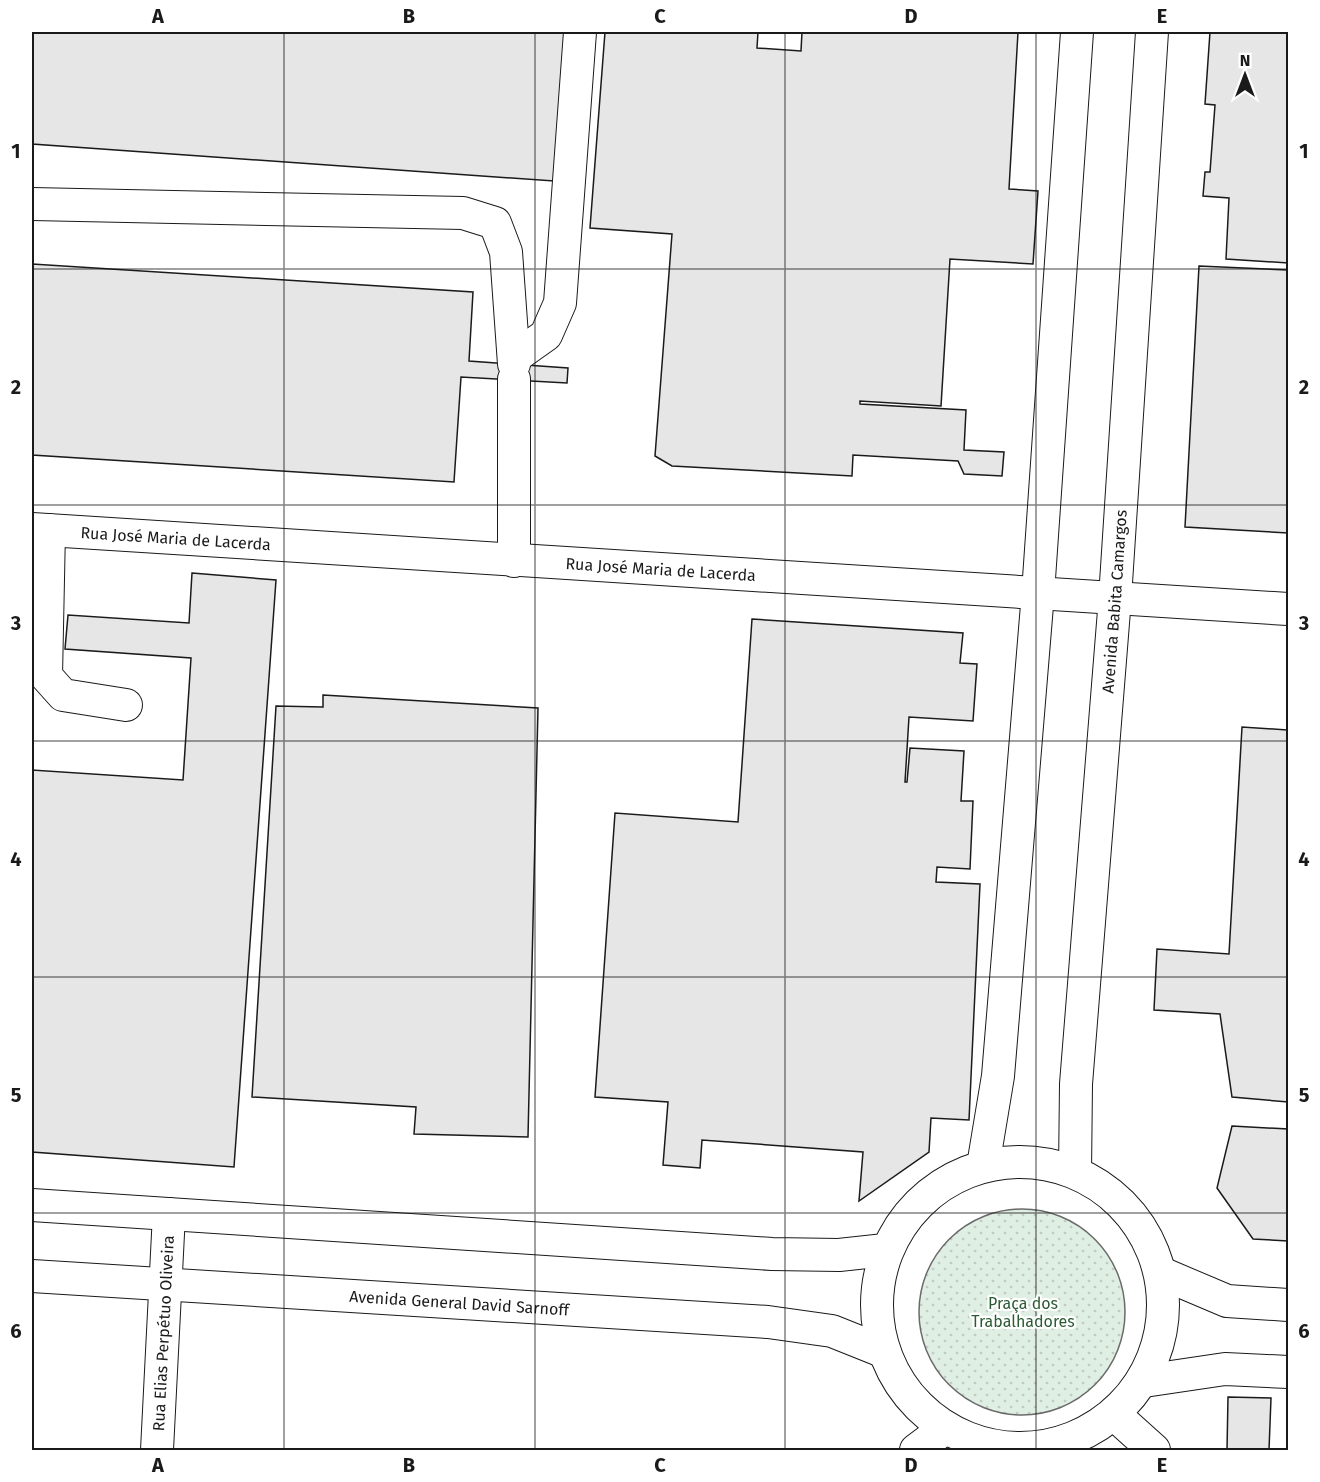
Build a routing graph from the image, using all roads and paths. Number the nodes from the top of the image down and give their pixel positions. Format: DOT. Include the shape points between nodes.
graph roads {
  1 [pos="580,32"];
  2 [pos="1077,32"];
  3 [pos="1152,32"];
  4 [pos="32,204"];
  5 [pos="514,367"];
  6 [pos="40,529"];
  7 [pos="514,561"];
  8 [pos="1038,593"];
  9 [pos="1115,598"];
  10 [pos="1288,609"];
  11 [pos="126,705"];
  12 [pos="983,1166"];
  13 [pos="1075,1172"];
  14 [pos="32,1206"];
  15 [pos="169,1214"];
  16 [pos="885,1250"];
  17 [pos="1161,1273"];
  18 [pos="32,1276"];
  19 [pos="165,1285"];
  20 [pos="1288,1305"];
  21 [pos="882,1351"];
  22 [pos="1288,1372"];
  23 [pos="1144,1381"];
  24 [pos="1114,1414"];
  25 [pos="950,1440"];
  26 [pos="1076,1446"];
  27 [pos="157,1450"];
  28 [pos="916,1450"];
  29 [pos="1154,1450"];
  1 -- 5 [label="street" via="560,303 546,335"];
  2 -- 8 [label="street"];
  3 -- 9 [label="street, Avenida Babita Camargos"];
  4 -- 5 [label="street" via="463,213 495,223 506,252"];
  5 -- 7 [label="street"];
  6 -- 7 [label="street, Rua José Maria de Lacerda"];
  6 -- 11 [label="street" via="46,676 63,695"];
  7 -- 8 [label="street, Rua José Maria de Lacerda"];
  8 -- 9 [label="street, Rua José Maria de Lacerda"];
  8 -- 12 [label="street" via="998,1076"];
  9 -- 10 [label="street, Rua José Maria de Lacerda"];
  9 -- 13 [label="street, Avenida Babita Camargos" via="1076,1084"];
  12 -- 13 [label="street" via="1026,1161"];
  12 -- 16 [label="street" via="950,1179 913,1208"];
  13 -- 17 [label="street" via="1118,1199 1147,1235"];
  14 -- 15 [label="street"];
  15 -- 16 [label="street" via="772,1254 839,1255"];
  15 -- 19 [label="street, Rua Elias Perpétuo Oliveira"];
  16 -- 21 [label="street" via="875,1295"];
  17 -- 20 [label="street" via="1227,1301"];
  17 -- 23 [label="street" via="1163,1330"];
  18 -- 19 [label="street, Avenida General David Sarnoff"];
  19 -- 21 [label="street, Avenida General David Sarnoff" via="768,1322 832,1331"];
  19 -- 27 [label="street, Rua Elias Perpétuo Oliveira"];
  21 -- 25 [label="street" via="897,1383"];
  22 -- 23 [label="street" via="1225,1369"];
  23 -- 24 [label="street"];
  24 -- 26 [label="street"];
  24 -- 29 [label="street"];
  25 -- 26 [label="street" via="992,1447"];
  25 -- 28 [label="street"];
}
